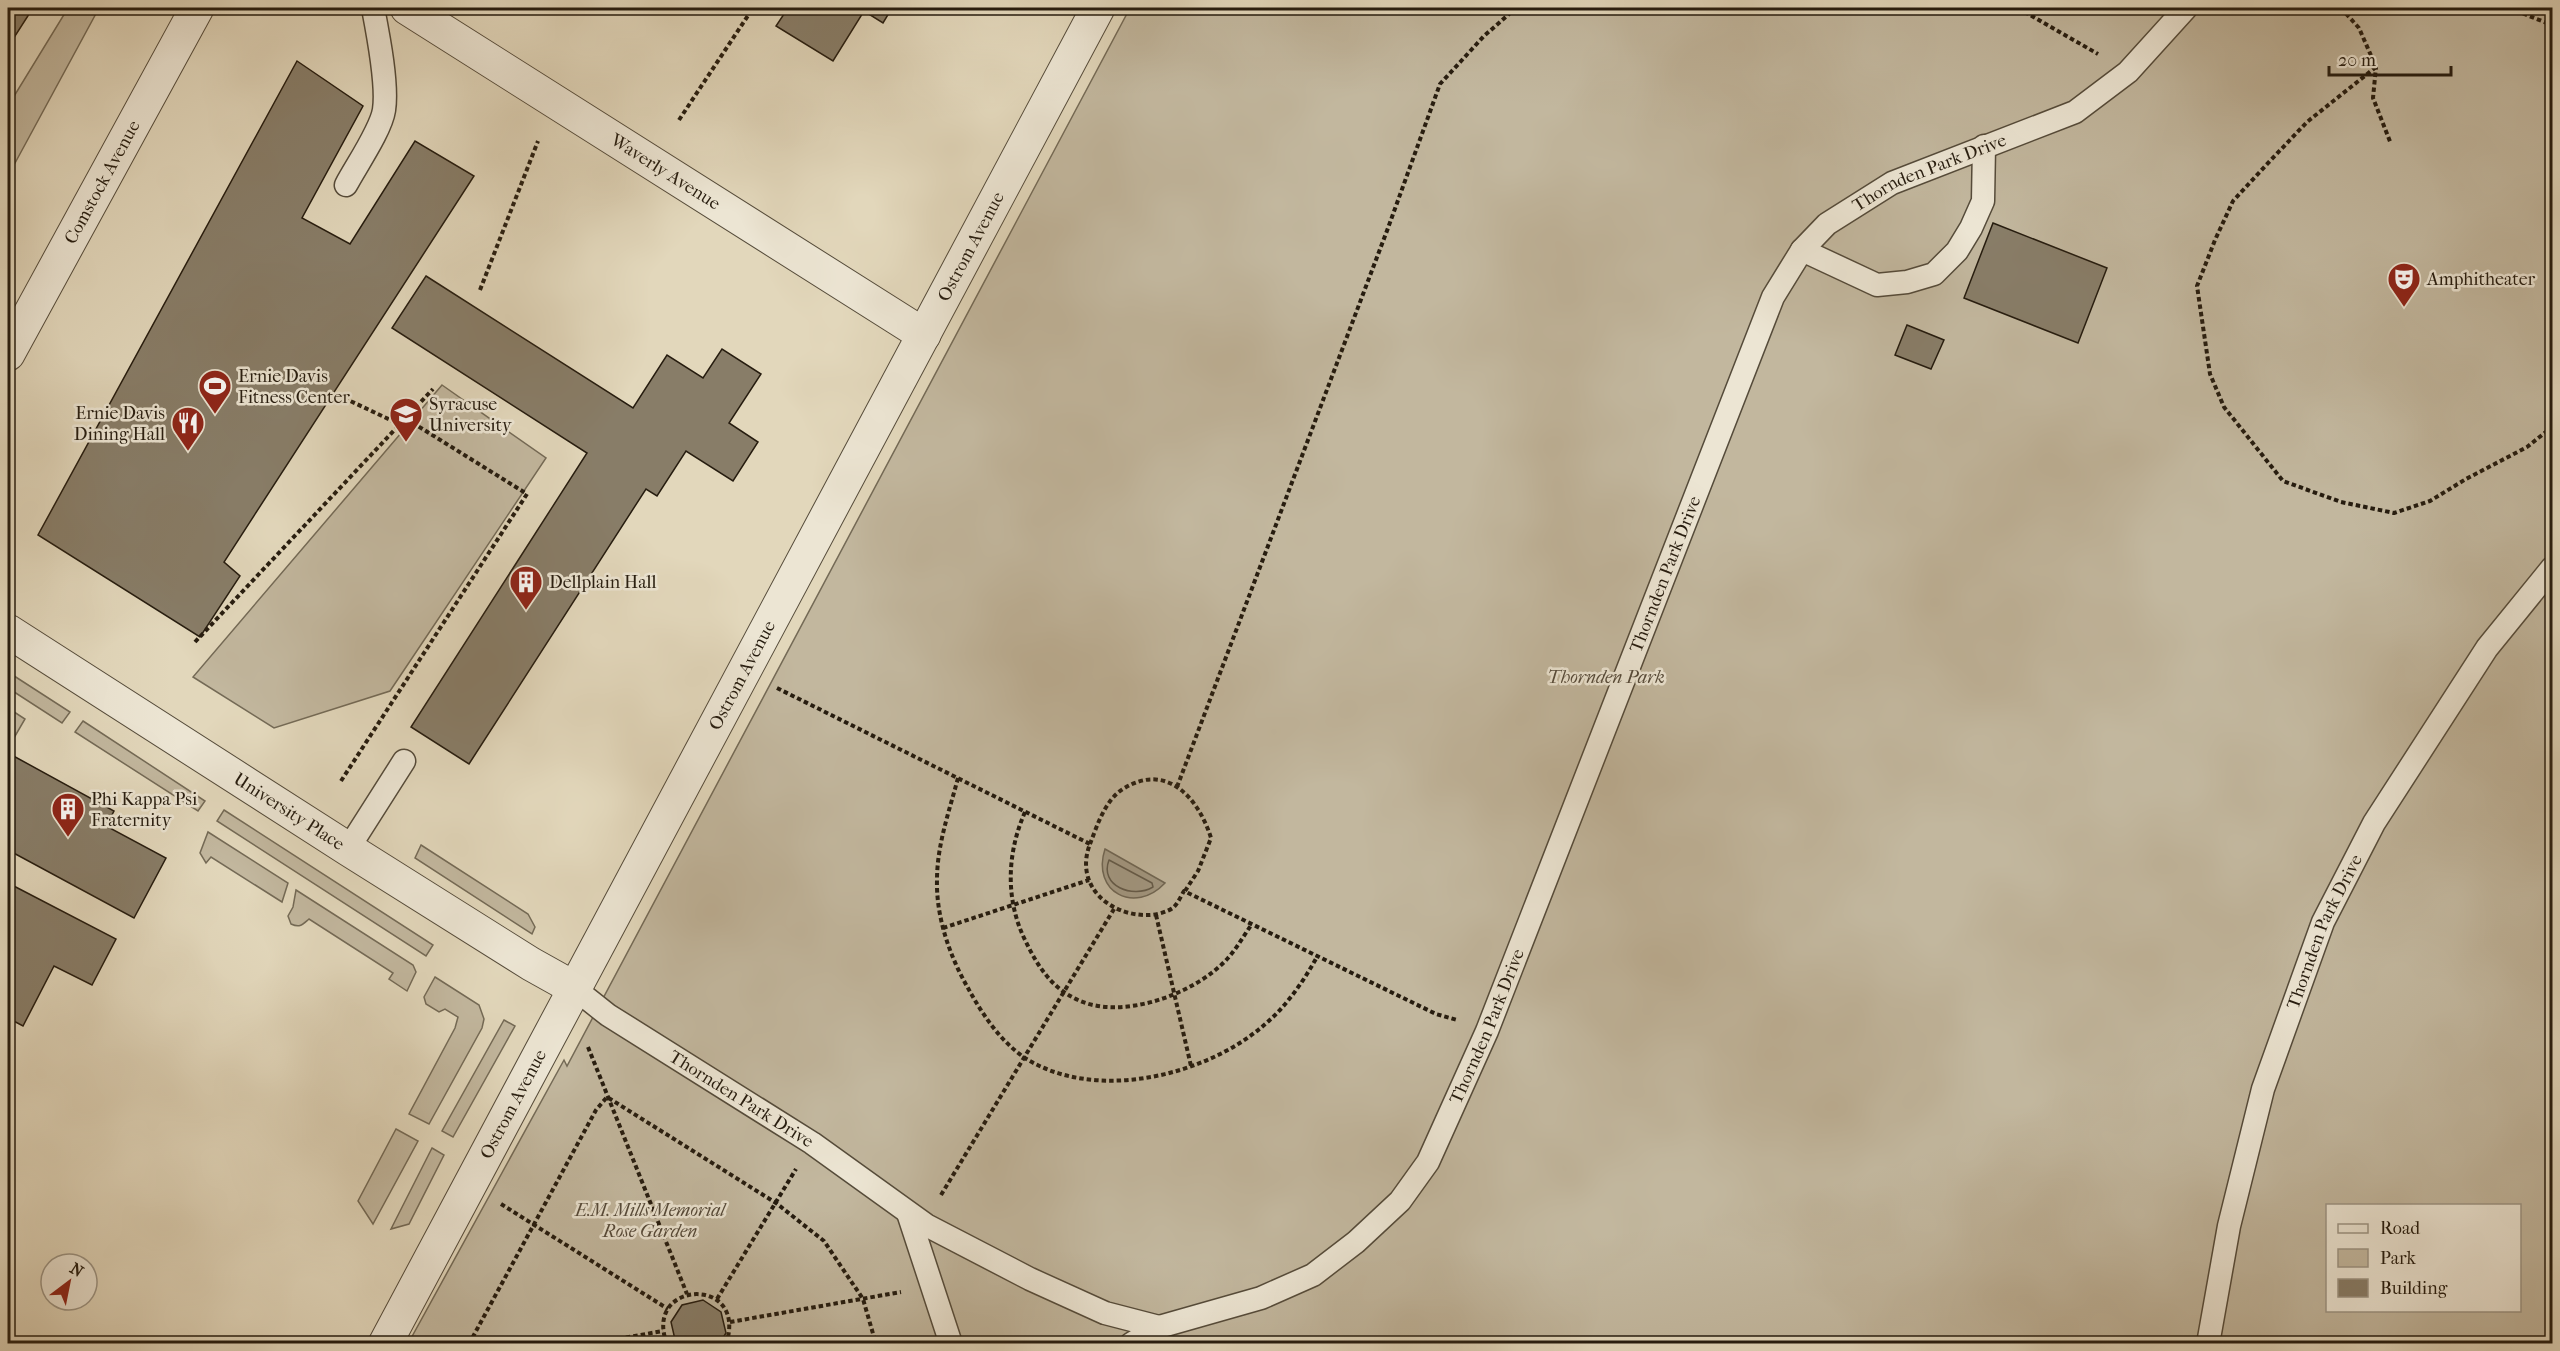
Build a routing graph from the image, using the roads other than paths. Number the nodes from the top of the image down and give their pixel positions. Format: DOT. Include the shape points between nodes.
graph roads {
  1 [pos="197,8"];
  2 [pos="374,8"];
  3 [pos="407,8"];
  4 [pos="1098,8"];
  5 [pos="2186,8"];
  6 [pos="1984,146"];
  7 [pos="346,185"];
  8 [pos="1802,250"];
  9 [pos="924,335"];
  10 [pos="8,354"];
  11 [pos="2553,568"];
  12 [pos="8,631"];
  13 [pos="404,761"];
  14 [pos="348,849"];
  15 [pos="574,988"];
  16 [pos="908,1213"];
  17 [pos="1159,1328"];
  18 [pos="385,1344"];
  19 [pos="951,1344"];
  20 [pos="1131,1344"];
  21 [pos="2208,1344"];
  1 -- 10 [label="street, Comstock Avenue"];
  2 -- 7 [label="lane" via="384,110"];
  3 -- 9 [label="street, Waverly Avenue"];
  4 -- 9 [label="street, Ostrom Avenue"];
  5 -- 6 [label="lane, Thornden Park Drive" via="2128,72 2075,112"];
  6 -- 8 [label="lane, Thornden Park Drive" via="1892,183 1827,224"];
  6 -- 8 [label="lane" via="1983,201 1957,251 1934,274 1877,285"];
  8 -- 17 [label="lane, Thornden Park Drive" via="1773,297 1487,1031 1428,1162 1400,1201 1313,1275 1262,1298"];
  9 -- 15 [label="street, Ostrom Avenue"];
  11 -- 21 [label="lane, Thornden Park Drive" via="2481,658 2374,823 2323,922 2263,1089 2229,1226"];
  12 -- 14 [label="street, University Place"];
  13 -- 14 [label="lane"];
  14 -- 15 [label="street, University Place"];
  15 -- 16 [label="lane, Thornden Park Drive" via="608,1015 812,1143"];
  15 -- 18 [label="street, Ostrom Avenue"];
  16 -- 17 [label="lane, Thornden Park Drive" via="1030,1279 1105,1313"];
  16 -- 19 [label="lane"];
  17 -- 20 [label="lane, Thornden Park Drive"];
}
